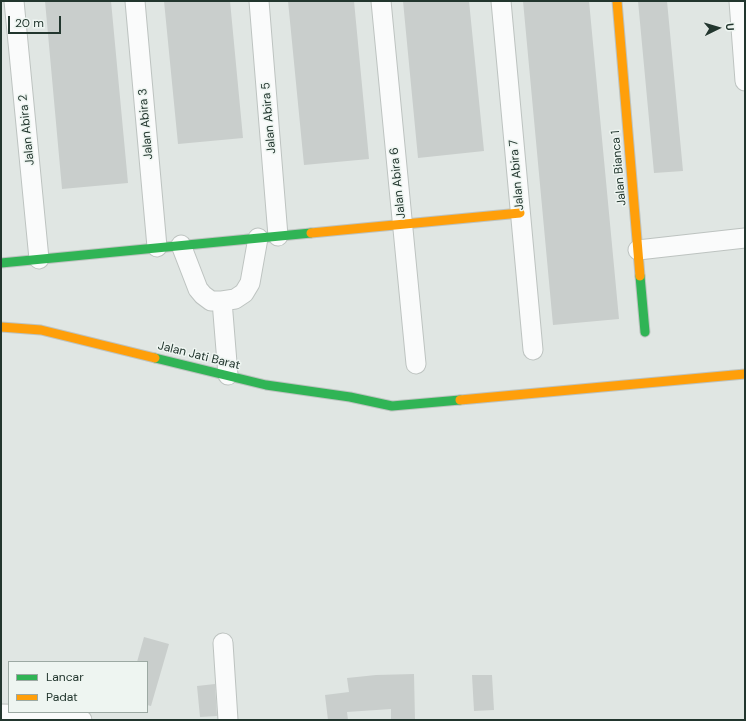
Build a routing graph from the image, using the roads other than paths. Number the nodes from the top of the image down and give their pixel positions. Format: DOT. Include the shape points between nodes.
graph roads {
  1 [pos="14,1"];
  2 [pos="135,1"];
  3 [pos="259,1"];
  4 [pos="381,1"];
  5 [pos="501,1"];
  6 [pos="617,1"];
  7 [pos="739,1"];
  8 [pos="745,81"];
  9 [pos="520,213"];
  10 [pos="402,224"];
  11 [pos="278,236"];
  12 [pos="258,238"];
  13 [pos="745,238"];
  14 [pos="181,245"];
  15 [pos="157,247"];
  16 [pos="638,250"];
  17 [pos="39,259"];
  18 [pos="1,264"];
  19 [pos="222,301"];
  20 [pos="1,327"];
  21 [pos="645,332"];
  22 [pos="533,350"];
  23 [pos="416,364"];
  24 [pos="745,374"];
  25 [pos="228,375"];
  26 [pos="223,643"];
  27 [pos="1,714"];
  28 [pos="82,720"];
  29 [pos="228,720"];
  1 -- 17 [label="street, Jalan Abira 2"];
  2 -- 15 [label="street, Jalan Abira 3"];
  3 -- 11 [label="street, Jalan Abira 5"];
  4 -- 10 [label="street, Jalan Abira 6"];
  5 -- 9 [label="street, Jalan Abira 7"];
  6 -- 16 [label="street, Jalan Bianca 1"];
  7 -- 8 [label="street"];
  9 -- 10 [label="street"];
  9 -- 22 [label="street, Jalan Abira 7"];
  10 -- 11 [label="street"];
  10 -- 23 [label="street, Jalan Abira 6"];
  11 -- 12 [label="street"];
  12 -- 14 [label="street"];
  12 -- 19 [label="street" via="250,283 244,293 235,300"];
  13 -- 16 [label="street"];
  14 -- 15 [label="street"];
  14 -- 19 [label="street" via="198,290 212,301"];
  15 -- 17 [label="street"];
  16 -- 21 [label="street, Jalan Bianca 1"];
  17 -- 18 [label="street"];
  19 -- 25 [label="street"];
  20 -- 25 [label="street, Jalan Jati Barat" via="41,330"];
  24 -- 25 [label="street, Jalan Jati Barat" via="392,406 266,385"];
  26 -- 29 [label="street"];
  27 -- 28 [label="street" via="43,715"];
}
